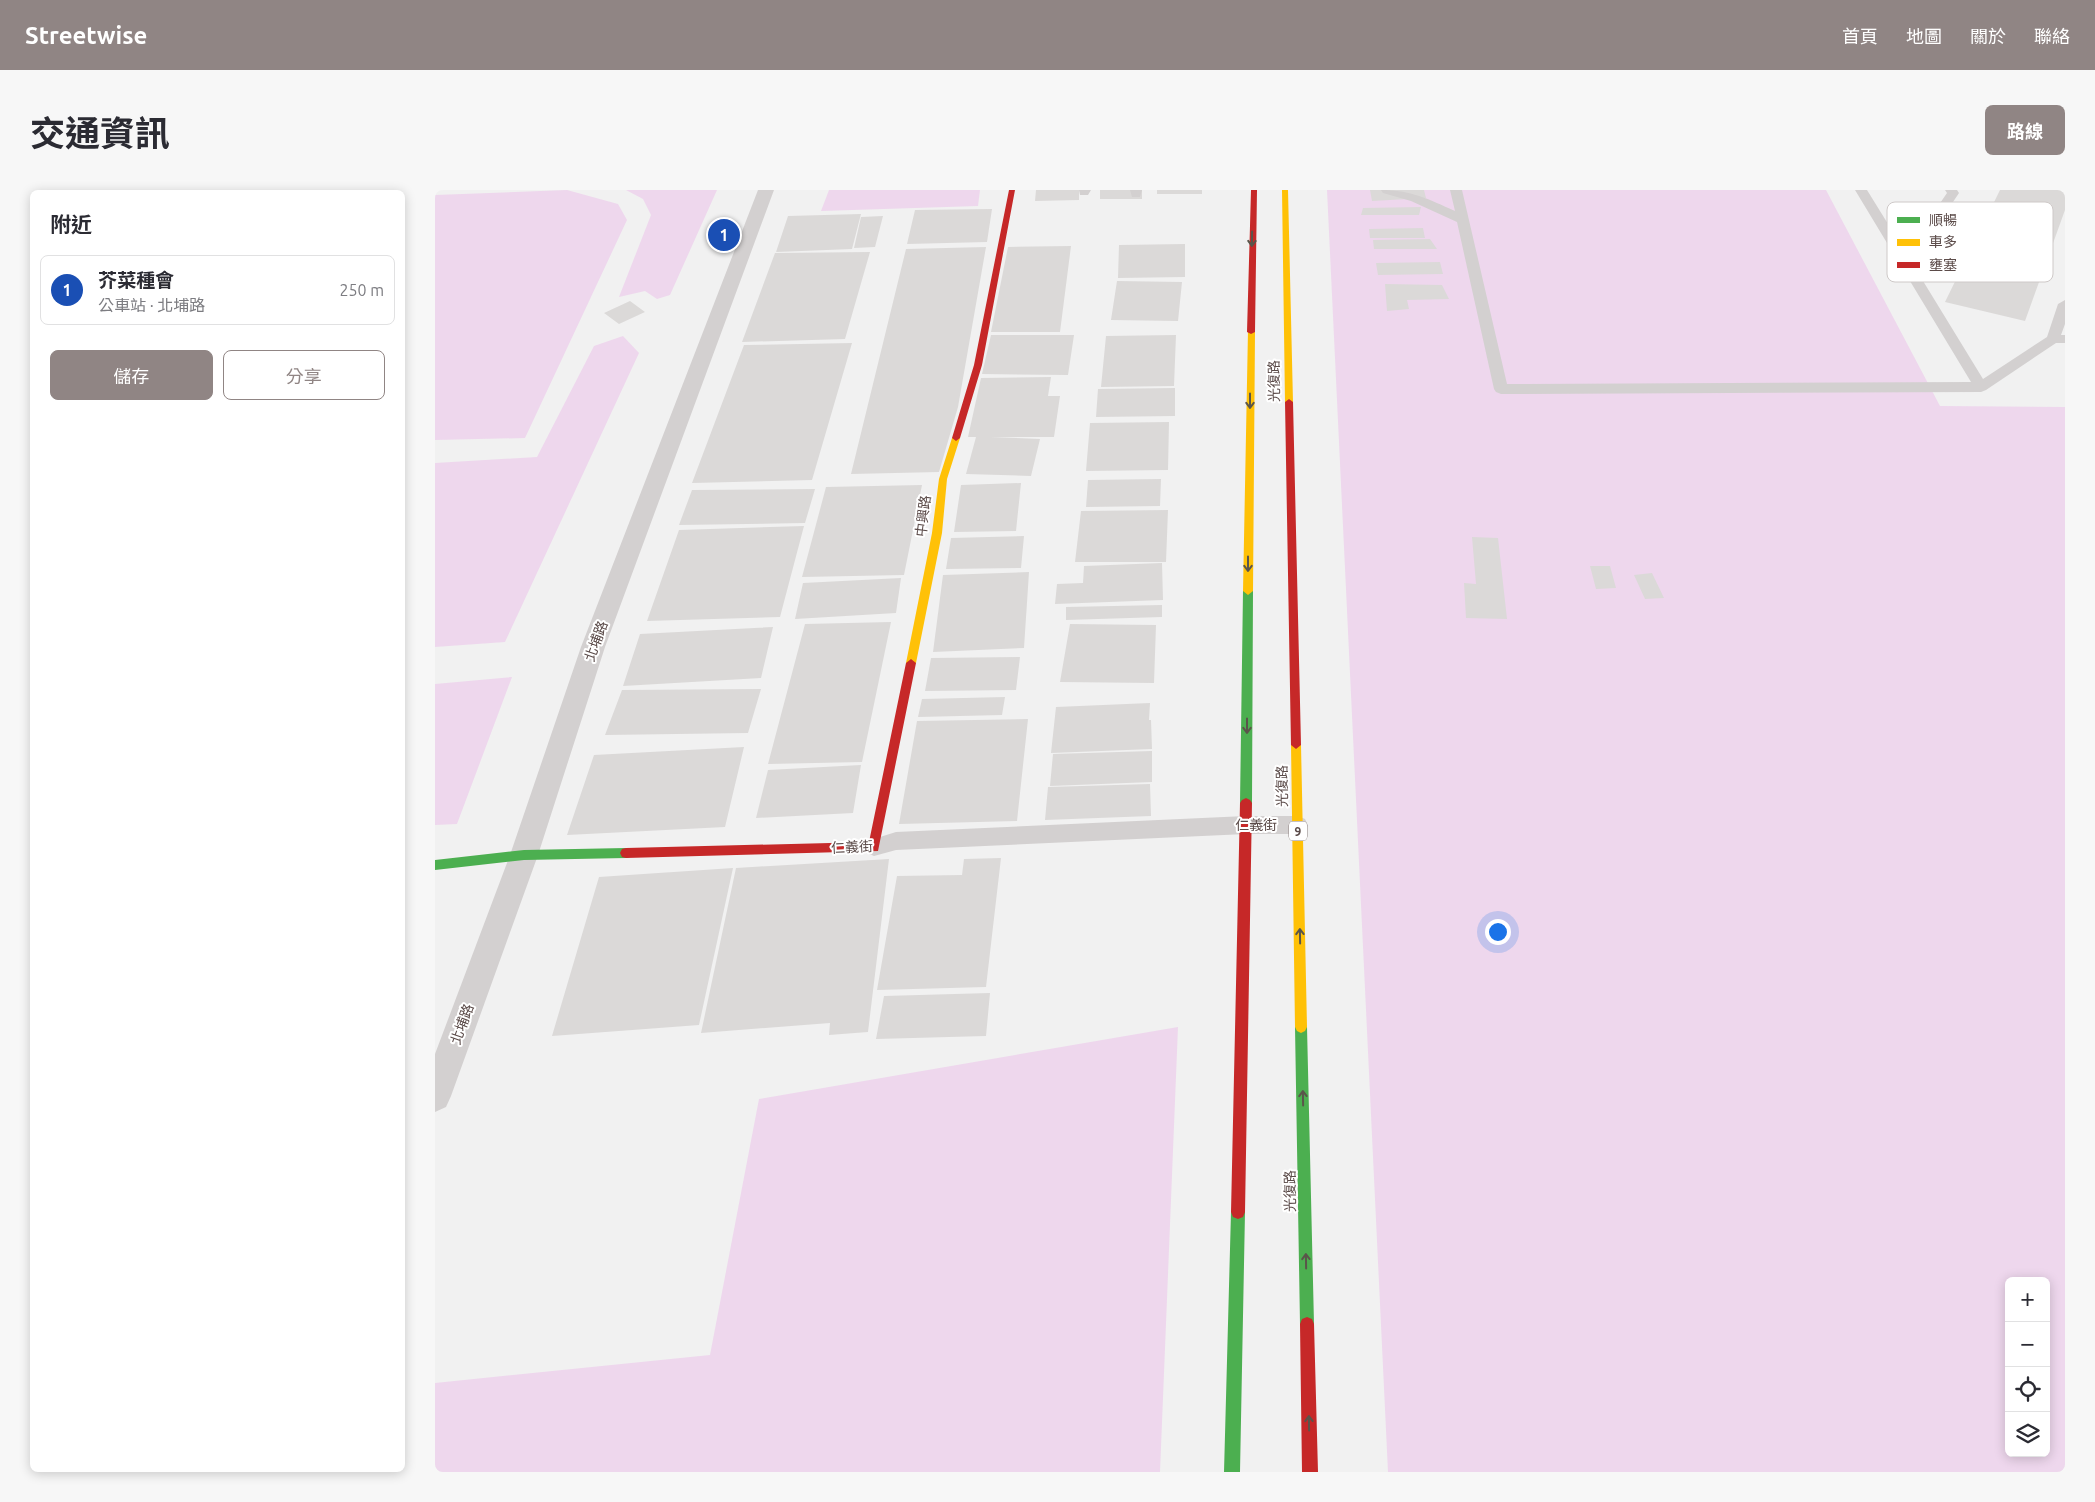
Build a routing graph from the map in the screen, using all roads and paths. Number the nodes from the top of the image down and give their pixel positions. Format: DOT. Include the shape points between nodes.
graph roads {
  1 [pos="766,190"];
  2 [pos="1012,190"];
  3 [pos="1253,190"];
  4 [pos="1285,190"];
  5 [pos="1387,190"];
  6 [pos="1456,190"];
  7 [pos="1861,190"];
  8 [pos="1951,190"];
  9 [pos="1947,202"];
  10 [pos="1463,220"];
  11 [pos="1887,234"];
  12 [pos="1916,282"];
  13 [pos="2065,304"];
  14 [pos="2059,339"];
  15 [pos="1981,387"];
  16 [pos="1246,825"];
  17 [pos="1298,825"];
  18 [pos="874,847"];
  19 [pos="524,855"];
  20 [pos="435,865"];
  21 [pos="435,1096"];
  22 [pos="1232,1472"];
  23 [pos="1310,1472"];
  1 -- 19 [label="street, 北埔路" via="593,647"];
  2 -- 18 [label="main road, 中興路" via="978,365 943,479 937,533"];
  3 -- 16 [label="main road, 光復路, one-way"];
  4 -- 17 [label="main road, 光復路 / 9"];
  5 -- 10 [label="lane" via="1415,198"];
  6 -- 10 [label="lane"];
  7 -- 11 [label="lane"];
  8 -- 9 [label="lane" via="1953,193"];
  10 -- 15 [label="lane" via="1501,388"];
  12 -- 15 [label="lane"];
  13 -- 14 [label="lane"];
  14 -- 15 [label="lane"];
  16 -- 17 [label="lane, 仁義街"];
  16 -- 18 [label="lane, 仁義街" via="896,841"];
  16 -- 22 [label="main road, 光復路"];
  23 -- 17 [label="main road, 光復路 / 9, one-way"];
  18 -- 19 [label="main road, 仁義街"];
  19 -- 20 [label="main road, 仁義街"];
  19 -- 21 [label="street, 北埔路"];
}
